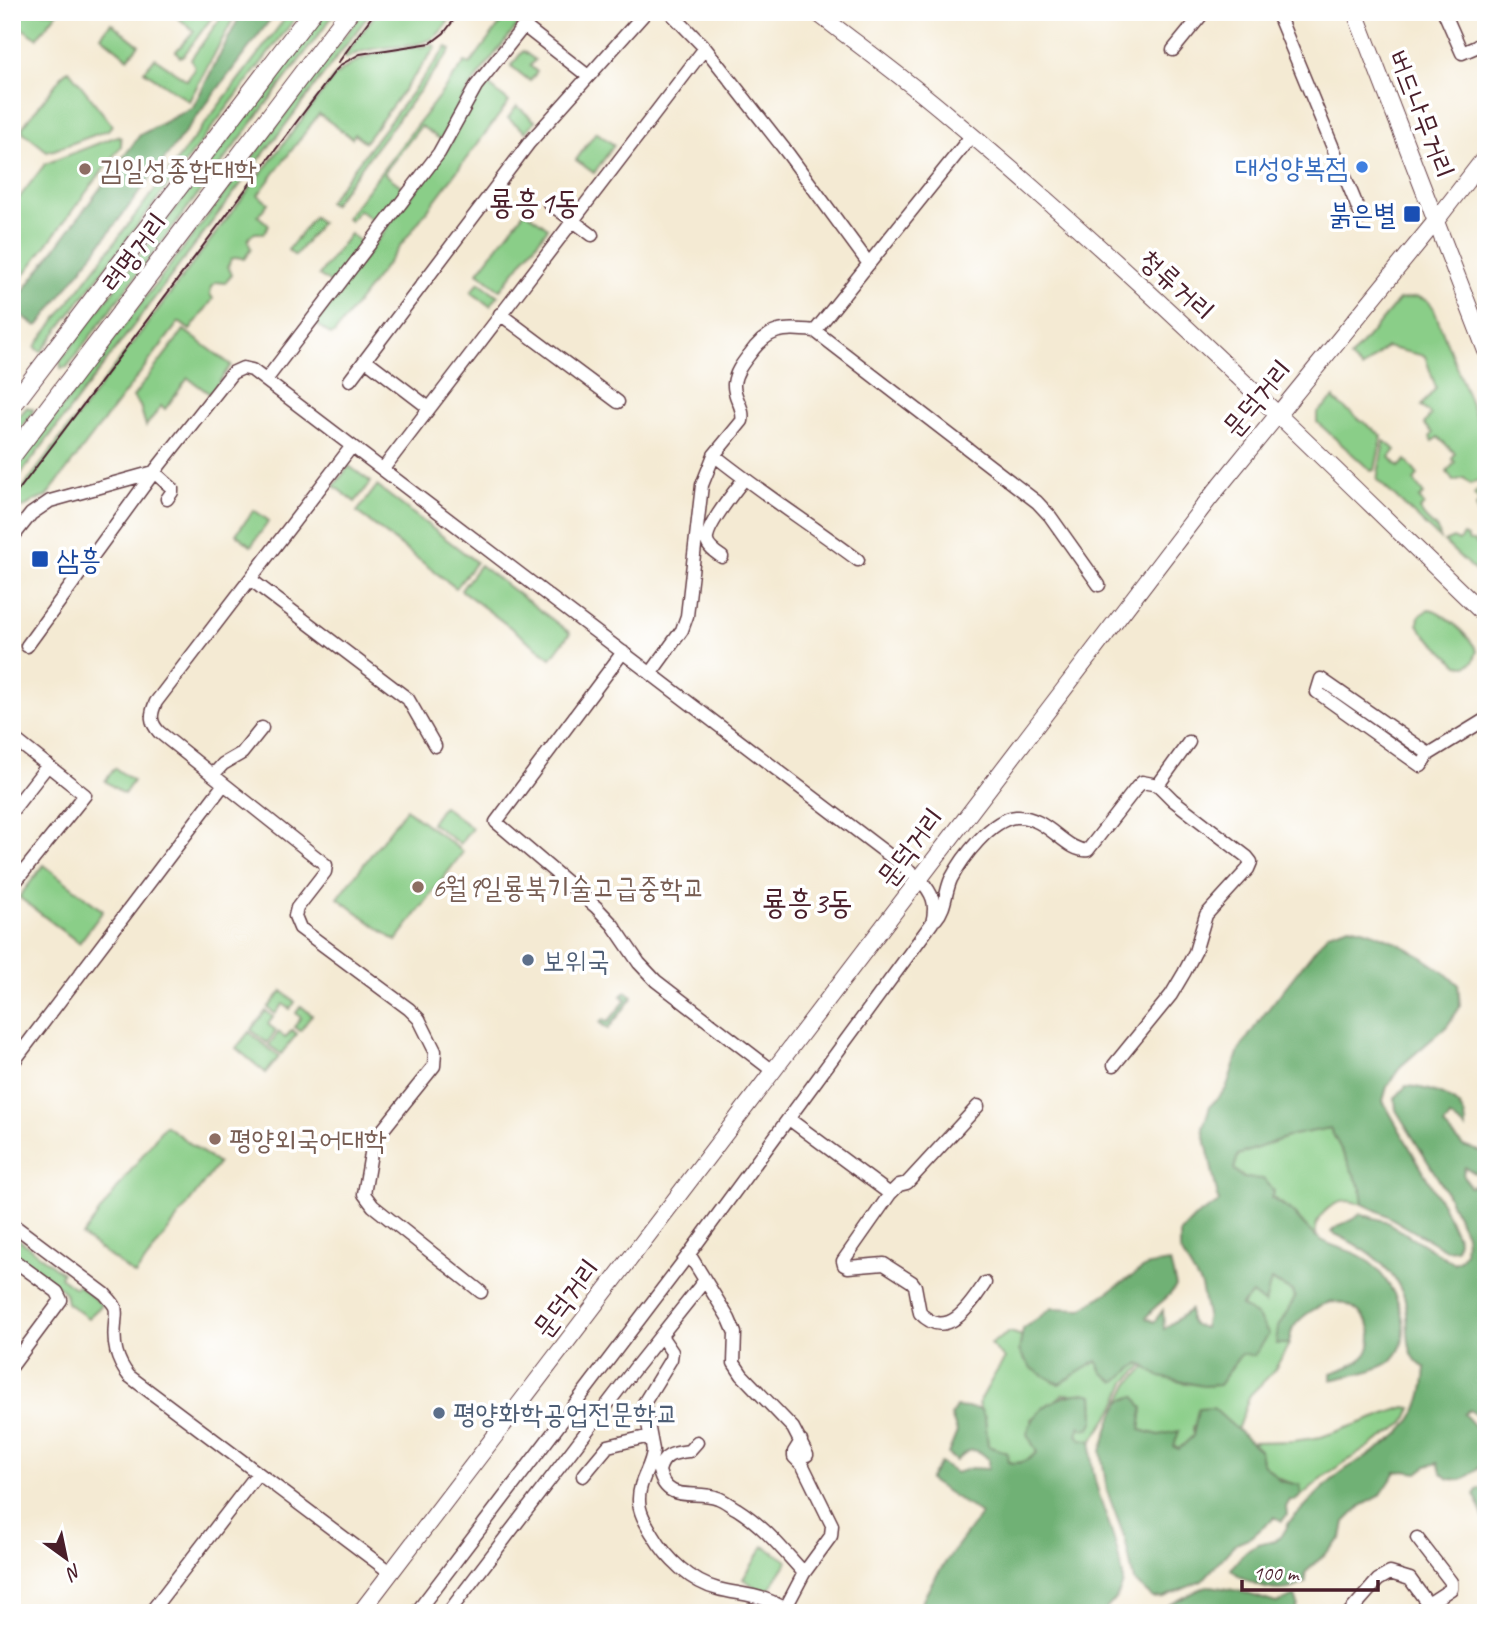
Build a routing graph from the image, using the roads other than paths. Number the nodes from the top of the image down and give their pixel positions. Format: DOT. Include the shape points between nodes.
graph roads {
  1 [pos="312,12"];
  2 [pos="349,12"];
  3 [pos="535,12"];
  4 [pos="646,12"];
  5 [pos="670,12"];
  6 [pos="816,12"];
  7 [pos="1204,12"];
  8 [pos="1278,12"];
  9 [pos="1355,12"];
  10 [pos="1444,12"];
  11 [pos="524,26"];
  12 [pos="1486,39"];
  13 [pos="705,48"];
  14 [pos="1172,50"];
  15 [pos="588,76"];
  16 [pos="972,135"];
  17 [pos="1486,156"];
  18 [pos="549,203"];
  19 [pos="1362,218"];
  20 [pos="572,220"];
  21 [pos="1435,222"];
  22 [pos="592,235"];
  23 [pos="869,264"];
  24 [pos="500,314"];
  25 [pos="815,331"];
  26 [pos="1486,351"];
  27 [pos="366,360"];
  28 [pos="266,380"];
  29 [pos="350,380"];
  30 [pos="618,402"];
  31 [pos="12,406"];
  32 [pos="429,408"];
  33 [pos="1276,414"];
  34 [pos="352,446"];
  35 [pos="714,455"];
  36 [pos="12,456"];
  37 [pos="383,469"];
  38 [pos="154,472"];
  39 [pos="744,479"];
  40 [pos="167,499"];
  41 [pos="12,538"];
  42 [pos="722,557"];
  43 [pos="858,559"];
  44 [pos="250,579"];
  45 [pos="1099,584"];
  46 [pos="1486,616"];
  47 [pos="27,646"];
  48 [pos="623,652"];
  49 [pos="651,673"];
  50 [pos="1486,719"];
  51 [pos="262,728"];
  52 [pos="12,737"];
  53 [pos="1189,742"];
  54 [pos="435,746"];
  55 [pos="1429,754"];
  56 [pos="48,765"];
  57 [pos="213,775"];
  58 [pos="224,784"];
  59 [pos="1158,785"];
  60 [pos="12,811"];
  61 [pos="919,878"];
  62 [pos="12,886"];
  63 [pos="932,923"];
  64 [pos="12,1064"];
  65 [pos="1114,1065"];
  66 [pos="774,1071"];
  67 [pos="978,1106"];
  68 [pos="789,1119"];
  69 [pos="890,1195"];
  70 [pos="12,1224"];
  71 [pos="690,1254"];
  72 [pos="12,1259"];
  73 [pos="705,1280"];
  74 [pos="985,1283"];
  75 [pos="481,1292"];
  76 [pos="661,1336"];
  77 [pos="12,1366"];
  78 [pos="650,1436"];
  79 [pos="801,1441"];
  80 [pos="697,1442"];
  81 [pos="807,1455"];
  82 [pos="258,1473"];
  83 [pos="583,1476"];
  84 [pos="1418,1538"];
  85 [pos="391,1573"];
  86 [pos="804,1573"];
  87 [pos="787,1611"];
  88 [pos="150,1613"];
  89 [pos="360,1613"];
  90 [pos="416,1613"];
  91 [pos="447,1613"];
  92 [pos="1349,1613"];
  1 -- 31 [label="highway, 려명거리"];
  2 -- 36 [label="highway, 려명거리"];
  3 -- 11 [label="street"];
  4 -- 15 [label="street"];
  5 -- 13 [label="street"];
  6 -- 16 [label="main road, 청류거리"];
  7 -- 14 [label="street"];
  8 -- 19 [label="street"];
  9 -- 21 [label="main road, 버드나무거리"];
  10 -- 12 [label="street" via="1462,53"];
  11 -- 15 [label="street"];
  11 -- 28 [label="street" via="476,86 439,153"];
  13 -- 20 [label="street"];
  13 -- 23 [label="street"];
  15 -- 27 [label="street" via="529,143"];
  16 -- 23 [label="street"];
  16 -- 33 [label="main road, 청류거리"];
  17 -- 21 [label="main road, 문덕거리"];
  18 -- 20 [label="street"];
  20 -- 22 [label="street"];
  20 -- 24 [label="street"];
  21 -- 26 [label="main road, 버드나무거리"];
  21 -- 33 [label="main road, 문덕거리"];
  23 -- 25 [label="street"];
  24 -- 30 [label="street"];
  24 -- 32 [label="street"];
  25 -- 35 [label="street" via="786,328 758,342 734,384 742,421"];
  25 -- 45 [label="street" via="1037,502"];
  27 -- 29 [label="street"];
  27 -- 32 [label="street"];
  28 -- 34 [label="street"];
  28 -- 38 [label="street" via="243,368 232,373"];
  32 -- 37 [label="street"];
  33 -- 46 [label="main road, 청류거리"];
  33 -- 61 [label="main road, 문덕거리"];
  34 -- 37 [label="street"];
  34 -- 44 [label="street"];
  35 -- 39 [label="street"];
  35 -- 49 [label="street" via="702,485 687,616"];
  37 -- 48 [label="street"];
  38 -- 40 [label="street" via="172,488"];
  38 -- 41 [label="street" via="50,501 31,514"];
  38 -- 47 [label="street"];
  39 -- 42 [label="street" via="710,528 709,545"];
  39 -- 43 [label="street"];
  44 -- 54 [label="street" via="408,699"];
  44 -- 57 [label="street" via="152,712 159,732"];
  48 -- 49 [label="street"];
  48 -- 66 [label="street" via="496,822 596,908 656,981"];
  49 -- 61 [label="street"];
  50 -- 55 [label="street"];
  51 -- 57 [label="street"];
  52 -- 56 [label="street"];
  53 -- 59 [label="street"];
  55 -- 55 [label="street" via="1422,766 1317,692 1321,679"];
  56 -- 60 [label="street"];
  56 -- 62 [label="street" via="85,795"];
  57 -- 58 [label="street"];
  58 -- 64 [label="street"];
  58 -- 75 [label="street" via="326,865 297,908 300,928 409,1009 426,1029 435,1051 434,1066 373,1142 365,1194 373,1206"];
  59 -- 63 [label="street" via="1142,782 1088,850 1077,849 1038,821 1003,820 974,847 951,879 943,909"];
  59 -- 65 [label="street" via="1251,862 1206,915 1195,952 1171,995"];
  61 -- 63 [label="street" via="935,904"];
  61 -- 66 [label="main road, 문덕거리"];
  63 -- 68 [label="street"];
  66 -- 85 [label="main road, 문덕거리"];
  67 -- 69 [label="street" via="907,1183"];
  68 -- 69 [label="street"];
  68 -- 71 [label="street"];
  69 -- 74 [label="street" via="844,1265 888,1266 912,1282 920,1313 933,1322 945,1323 964,1314"];
  70 -- 82 [label="street" via="105,1294 116,1309 115,1349 129,1376"];
  71 -- 73 [label="street"];
  71 -- 90 [label="street"];
  72 -- 77 [label="street" via="57,1292 61,1300"];
  73 -- 76 [label="street"];
  73 -- 79 [label="street" via="735,1333 734,1363"];
  76 -- 78 [label="street" via="672,1352 645,1399"];
  76 -- 91 [label="street"];
  78 -- 83 [label="street" via="608,1446"];
  78 -- 87 [label="street" via="653,1457 642,1478 639,1500 642,1517 660,1547 708,1585 754,1596"];
  79 -- 81 [label="street"];
  79 -- 86 [label="street" via="794,1457 832,1525 831,1536"];
  80 -- 86 [label="street" via="689,1451 665,1458 659,1471 665,1485 684,1495 717,1497 757,1522"];
  82 -- 85 [label="street"];
  82 -- 88 [label="street"];
  84 -- 92 [label="street" via="1451,1582 1451,1589 1429,1604 1410,1579 1390,1573"];
  85 -- 89 [label="main road, 문덕거리"];
  86 -- 87 [label="street"];
}
